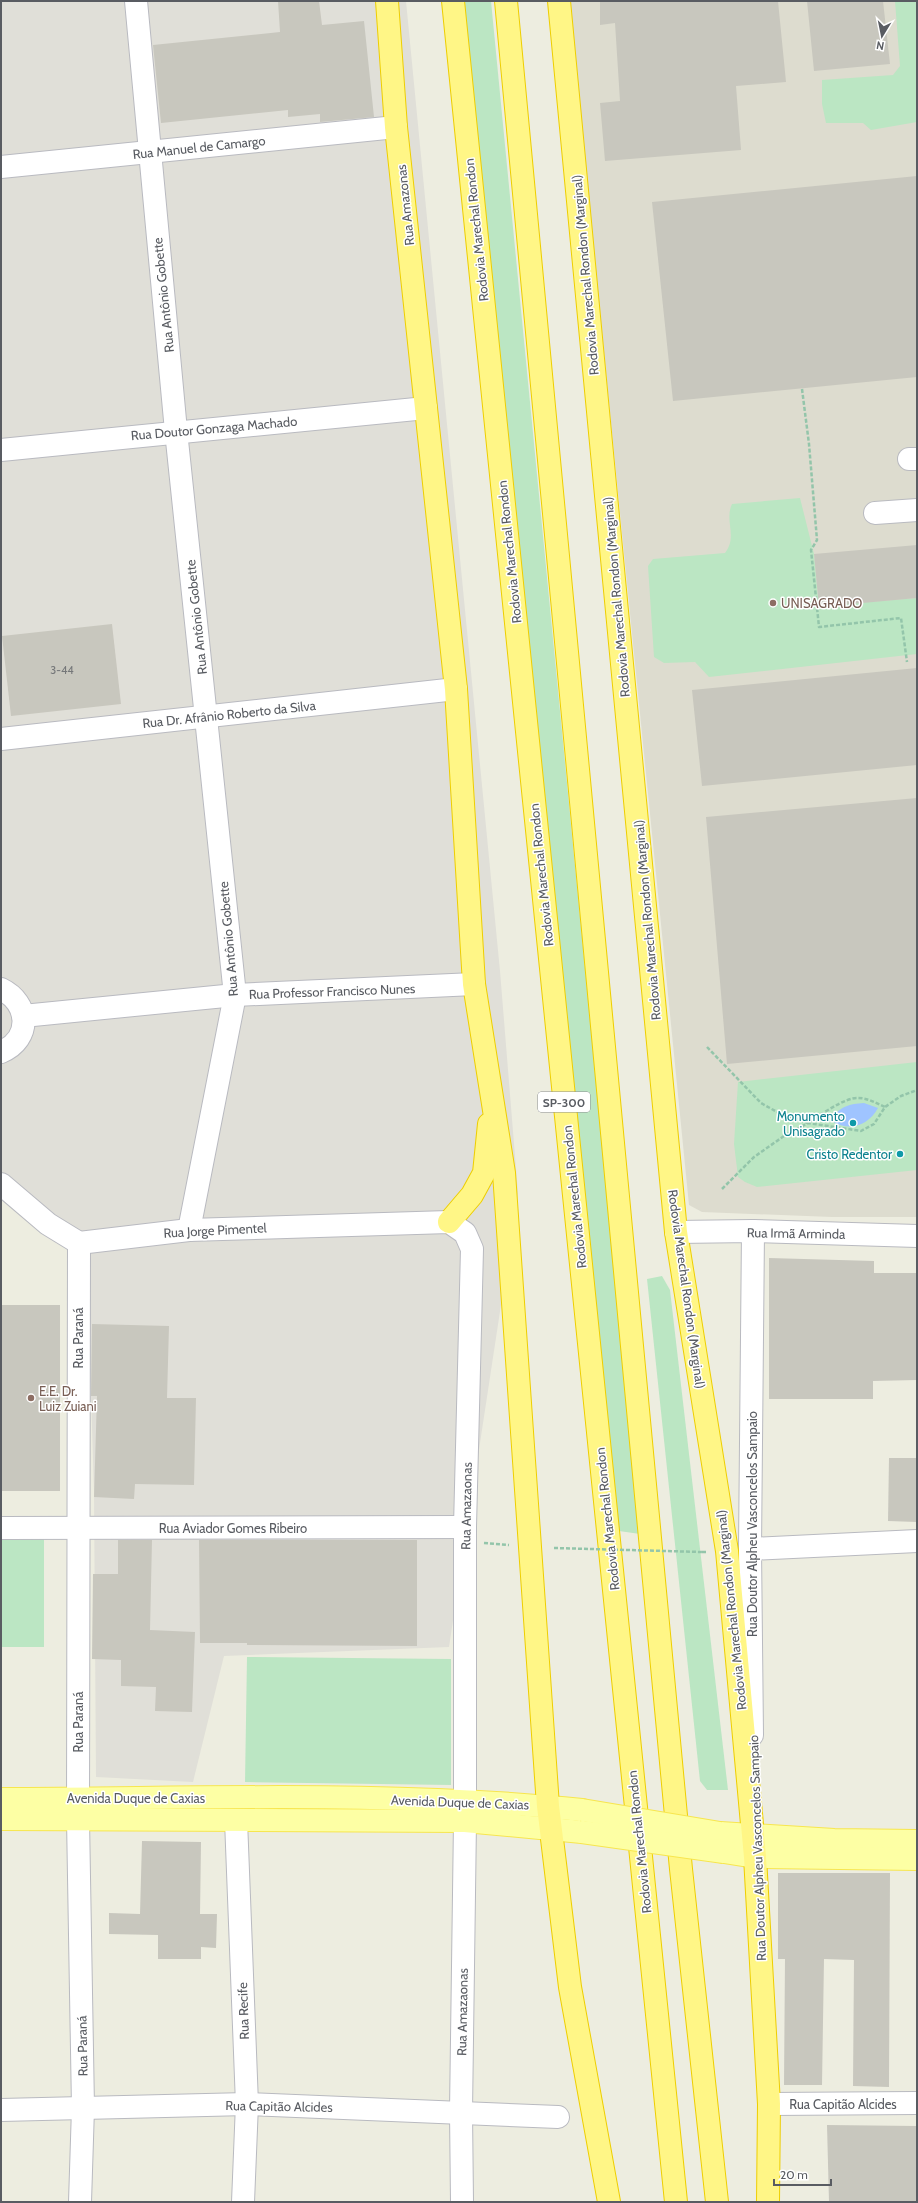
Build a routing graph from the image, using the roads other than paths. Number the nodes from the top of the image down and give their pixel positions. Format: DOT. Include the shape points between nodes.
graph roads {
  1 [pos="136,1"];
  2 [pos="387,1"];
  3 [pos="453,1"];
  4 [pos="506,1"];
  5 [pos="559,1"];
  6 [pos="396,127"];
  7 [pos="149,152"];
  8 [pos="1,167"];
  9 [pos="426,408"];
  10 [pos="176,431"];
  11 [pos="1,450"];
  12 [pos="917,510"];
  13 [pos="875,513"];
  14 [pos="456,689"];
  15 [pos="207,716"];
  16 [pos="1,739"];
  17 [pos="474,984"];
  18 [pos="1,989"];
  19 [pos="235,995"];
  20 [pos="23,1016"];
  21 [pos="1,1052"];
  22 [pos="492,1091"];
  23 [pos="1,1184"];
  24 [pos="449,1222"];
  25 [pos="189,1230"];
  26 [pos="753,1231"];
  27 [pos="676,1232"];
  28 [pos="917,1236"];
  29 [pos="79,1243"];
  30 [pos="465,1527"];
  31 [pos="1,1528"];
  32 [pos="79,1528"];
  33 [pos="917,1541"];
  34 [pos="750,1549"];
  35 [pos="1,1799"];
  36 [pos="548,1806"];
  37 [pos="78,1808"];
  38 [pos="465,1811"];
  39 [pos="1,1819"];
  40 [pos="236,1820"];
  41 [pos="551,1828"];
  42 [pos="917,1841"];
  43 [pos="722,1843"];
  44 [pos="754,1846"];
  45 [pos="917,1859"];
  46 [pos="917,2103"];
  47 [pos="247,2104"];
  48 [pos="769,2104"];
  49 [pos="83,2108"];
  50 [pos="1,2110"];
  51 [pos="461,2112"];
  52 [pos="558,2117"];
  53 [pos="80,2202"];
  54 [pos="243,2202"];
  55 [pos="462,2202"];
  56 [pos="609,2202"];
  57 [pos="676,2202"];
  58 [pos="717,2202"];
  59 [pos="768,2202"];
  1 -- 7 [label="street, Rua Antônio Gobette"];
  2 -- 6 [label="highway, Rua Amazonas"];
  3 -- 57 [label="highway, Rodovia Marechal Rondon / SP-300"];
  4 -- 58 [label="highway, SP-300" via="680,1861"];
  5 -- 27 [label="highway, Rodovia Marechal Rondon (Marginal)"];
  6 -- 7 [label="street, Rua Manuel de Camargo"];
  6 -- 9 [label="highway, Rua Amazonas"];
  7 -- 8 [label="street, Rua Manuel de Camargo"];
  7 -- 10 [label="street, Rua Antônio Gobette"];
  9 -- 10 [label="street, Rua Doutor Gonzaga Machado"];
  9 -- 14 [label="highway"];
  10 -- 11 [label="street, Rua Doutor Gonzaga Machado"];
  10 -- 15 [label="street, Rua Antônio Gobette"];
  12 -- 13 [label="street"];
  14 -- 15 [label="street, Rua Dr. Afrânio Roberto da Silva"];
  14 -- 17 [label="highway"];
  15 -- 16 [label="street, Rua Dr. Afrânio Roberto da Silva"];
  15 -- 19 [label="street, Rua Antônio Gobette"];
  17 -- 19 [label="street, Rua Professor Francisco Nunes"];
  17 -- 22 [label="highway"];
  18 -- 20 [label="street" via="18,1001"];
  19 -- 20 [label="street, Rua Professor Francisco Nunes"];
  19 -- 25 [label="street, Rua Antônio Gobette"];
  20 -- 21 [label="street" via="22,1032 17,1041 9,1049"];
  22 -- 24 [label="highway" via="484,1173 472,1195"];
  22 -- 36 [label="highway" via="504,1173"];
  23 -- 29 [label="street" via="48,1224"];
  24 -- 25 [label="street, Rua Jorge Pimentel"];
  24 -- 30 [label="street, Rua Amazaonas" via="465,1233 472,1249"];
  25 -- 29 [label="street, Rua Jorge Pimentel"];
  26 -- 27 [label="street, Rua Irmã Arminda"];
  26 -- 28 [label="street, Rua Irmã Arminda"];
  26 -- 34 [label="street, Rua Doutor Alpheu Vasconcelos Sampaio"];
  27 -- 44 [label="highway, Rodovia Marechal Rondon (Marginal)" via="727,1551"];
  29 -- 32 [label="street, Rua Paraná"];
  30 -- 32 [label="street, Rua Aviador Gomes Ribeiro"];
  30 -- 38 [label="street, Rua Amazaonas"];
  31 -- 32 [label="street, Rua Aviador Gomes Ribeiro"];
  32 -- 37 [label="street, Rua Paraná"];
  33 -- 34 [label="street"];
  34 -- 44 [label="street, Rua Doutor Alpheu Vasconcelos Sampaio"];
  35 -- 37 [label="main road, Avenida Duque de Caxias"];
  36 -- 38 [label="main road, Avenida Duque de Caxias"];
  36 -- 41 [label="highway"];
  36 -- 43 [label="main road, Avenida Duque de Caxias, bridge" via="582,1810"];
  37 -- 38 [label="main road, Avenida Duque de Caxias"];
  37 -- 39 [label="main road, Avenida Duque de Caxias"];
  37 -- 40 [label="main road, Avenida Duque de Caxias"];
  37 -- 49 [label="street, Rua Paraná"];
  38 -- 40 [label="main road, Avenida Duque de Caxias"];
  38 -- 41 [label="main road, Avenida Duque de Caxias"];
  38 -- 51 [label="street, Rua Amazaonas"];
  40 -- 47 [label="street, Rua Recife"];
  41 -- 43 [label="main road, Avenida Duque de Caxias, bridge"];
  41 -- 56 [label="highway" via="570,1987"];
  42 -- 44 [label="main road, Avenida Duque de Caxias" via="834,1840"];
  43 -- 44 [label="main road, Avenida Duque de Caxias"];
  44 -- 45 [label="main road, Avenida Duque de Caxias"];
  44 -- 48 [label="highway, Rua Doutor Alpheu Vasconcelos Sampaio"];
  46 -- 48 [label="street, Rua Capitão Alcides"];
  47 -- 49 [label="street, Rua Capitão Alcides"];
  47 -- 51 [label="street, Rua Capitão Alcides"];
  47 -- 54 [label="street, Rua Recife"];
  48 -- 59 [label="highway, Rua Doutor Alpheu Vasconcelos Sampaio"];
  49 -- 50 [label="street, Rua Capitão Alcides"];
  49 -- 53 [label="street, Rua Paraná"];
  51 -- 52 [label="street, Rua Capitão Alcides"];
  51 -- 55 [label="street, Rua Amazaonas"];
}
